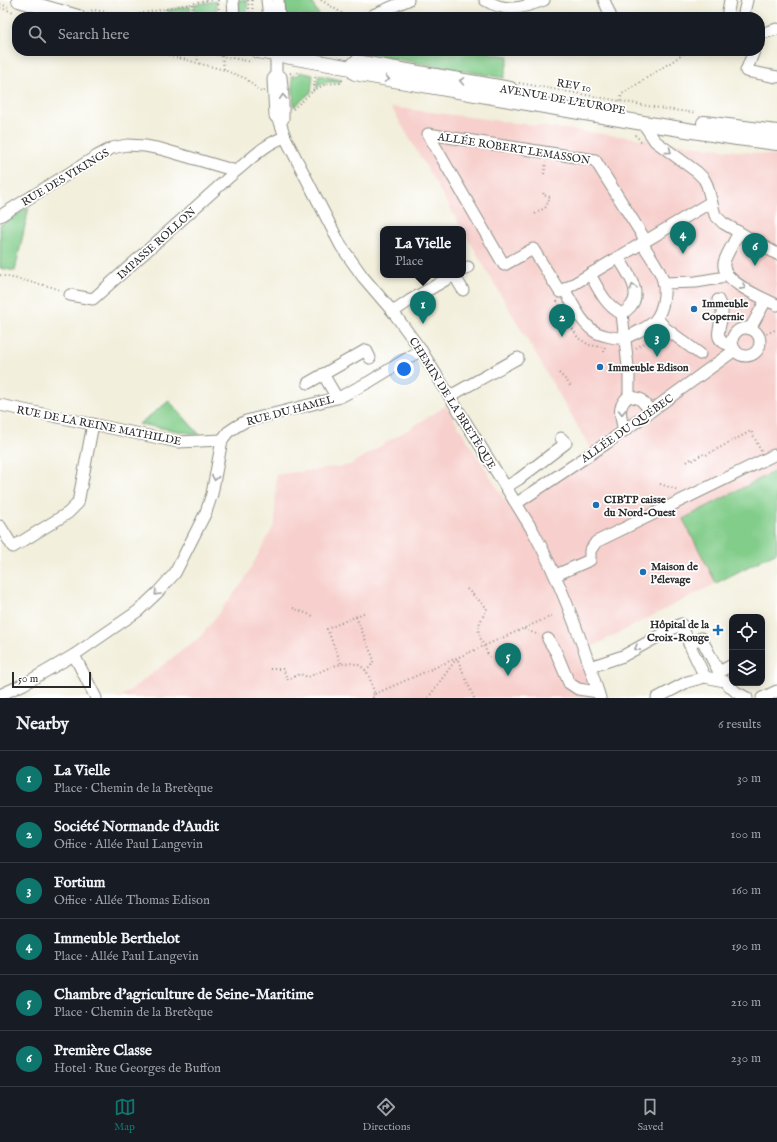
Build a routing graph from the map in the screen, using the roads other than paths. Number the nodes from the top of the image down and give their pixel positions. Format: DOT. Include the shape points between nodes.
graph roads {
  1 [pos="19,0"];
  2 [pos="232,0"];
  3 [pos="267,0"];
  4 [pos="278,0"];
  5 [pos="408,0"];
  6 [pos="485,0"];
  7 [pos="544,0"];
  8 [pos="604,0"];
  9 [pos="730,0"];
  10 [pos="747,0"];
  11 [pos="61,12"];
  12 [pos="233,12"];
  13 [pos="268,12"];
  14 [pos="279,12"];
  15 [pos="378,12"];
  16 [pos="609,12"];
  17 [pos="727,12"];
  18 [pos="744,12"];
  19 [pos="777,29"];
  20 [pos="765,33"];
  21 [pos="276,56"];
  22 [pos="286,56"];
  23 [pos="752,56"];
  24 [pos="346,73"];
  25 [pos="777,77"];
  26 [pos="643,122"];
  27 [pos="777,132"];
  28 [pos="285,137"];
  29 [pos="777,142"];
  30 [pos="236,171"];
  31 [pos="711,202"];
  32 [pos="0,216"];
  33 [pos="739,232"];
  34 [pos="644,242"];
  35 [pos="777,254"];
  36 [pos="618,258"];
  37 [pos="590,274"];
  38 [pos="449,278"];
  39 [pos="456,278"];
  40 [pos="720,278"];
  41 [pos="664,283"];
  42 [pos="462,290"];
  43 [pos="562,291"];
  44 [pos="70,294"];
  45 [pos="718,300"];
  46 [pos="766,300"];
  47 [pos="777,305"];
  48 [pos="393,312"];
  49 [pos="622,314"];
  50 [pos="657,318"];
  51 [pos="750,329"];
  52 [pos="625,338"];
  53 [pos="734,348"];
  54 [pos="421,350"];
  55 [pos="700,354"];
  56 [pos="370,358"];
  57 [pos="518,358"];
  58 [pos="323,374"];
  59 [pos="308,383"];
  60 [pos="450,396"];
  61 [pos="629,396"];
  62 [pos="337,398"];
  63 [pos="0,405"];
  64 [pos="651,411"];
  65 [pos="93,424"];
  66 [pos="624,431"];
  67 [pos="561,438"];
  68 [pos="222,440"];
  69 [pos="770,457"];
  70 [pos="506,487"];
  71 [pos="517,503"];
  72 [pos="0,526"];
  73 [pos="556,575"];
  74 [pos="548,639"];
  75 [pos="74,655"];
  76 [pos="590,667"];
  77 [pos="729,667"];
  78 [pos="714,676"];
  79 [pos="777,691"];
  80 [pos="0,695"];
  81 [pos="599,695"];
  82 [pos="96,698"];
  83 [pos="657,698"];
  84 [pos="747,698"];
  85 [pos="762,698"];
  1 -- 11 [label="main road"];
  2 -- 12 [label="street"];
  3 -- 13 [label="street"];
  4 -- 14 [label="street"];
  5 -- 15 [label="street"];
  6 -- 7 [label="street" via="491,4 516,8"];
  8 -- 16 [label="street"];
  9 -- 17 [label="street"];
  10 -- 18 [label="street"];
  19 -- 20 [label="street"];
  21 -- 28 [label="street, CHEMIN DE LA BRETÈQUE" via="276,76 273,79 274,110"];
  22 -- 24 [label="main road, AVENUE DE L'EUROPE"];
  23 -- 25 [label="street" via="746,71"];
  24 -- 26 [label="main road, AVENUE DE L'EUROPE, one-way" via="355,72"];
  27 -- 24 [label="main road, AVENUE DE L'EUROPE, one-way" via="645,113 356,62"];
  26 -- 29 [label="main road, AVENUE DE L'EUROPE" via="736,138"];
  26 -- 31 [label="street, one-way" via="655,141 704,179"];
  28 -- 30 [label="street" via="259,152"];
  28 -- 48 [label="street, CHEMIN DE LA BRETÈQUE" via="341,246"];
  30 -- 32 [label="street, RUE DES VIKINGS" via="161,149 127,145 112,148 97,156"];
  30 -- 44 [label="street, IMPASSE ROLLON" via="94,299"];
  31 -- 33 [label="street" via="715,215"];
  31 -- 34 [label="street"];
  33 -- 35 [label="street"];
  33 -- 46 [label="street, one-way" via="724,263 726,274 734,282"];
  34 -- 36 [label="street"];
  34 -- 41 [label="street"];
  34 -- 43 [label="street, ALLÉE ROBERT LEMASSON" via="595,160 428,134 504,265 533,249"];
  36 -- 37 [label="street"];
  49 -- 36 [label="street, one-way" via="632,305 636,296 634,284"];
  37 -- 43 [label="street"];
  37 -- 49 [label="street" via="612,309"];
  38 -- 48 [label="street"];
  39 -- 42 [label="street"];
  40 -- 41 [label="street"];
  41 -- 50 [label="street" via="664,294"];
  43 -- 52 [label="street" via="586,325 598,333"];
  45 -- 53 [label="street" via="722,310 718,335 721,341"];
  46 -- 47 [label="street"];
  46 -- 51 [label="street"];
  48 -- 54 [label="street, CHEMIN DE LA BRETÈQUE"];
  49 -- 52 [label="street"];
  50 -- 52 [label="street"];
  50 -- 55 [label="street" via="665,328"];
  51 -- 53 [label="street" via="741,329 735,333 732,341"];
  51 -- 53 [label="street" via="759,337 757,350 742,355"];
  52 -- 61 [label="street"];
  53 -- 64 [label="street, ALLÉE DU QUÉBEC"];
  54 -- 60 [label="street, CHEMIN DE LA BRETÈQUE"];
  54 -- 62 [label="street, RUE DU HAMEL"];
  56 -- 58 [label="street" via="366,350"];
  57 -- 60 [label="street"];
  58 -- 59 [label="street"];
  58 -- 62 [label="street"];
  60 -- 70 [label="street, CHEMIN DE LA BRETÈQUE"];
  61 -- 64 [label="street" via="640,399"];
  61 -- 66 [label="street, one-way" via="623,401 620,410"];
  62 -- 68 [label="street, RUE DU HAMEL" via="246,421"];
  63 -- 65 [label="street, RUE DE LA REINE MATHILDE"];
  64 -- 66 [label="street, ALLÉE DU QUÉBEC"];
  65 -- 68 [label="street, RUE DE LA REINE MATHILDE" via="178,442"];
  65 -- 72 [label="street" via="78,503 68,514 13,547"];
  66 -- 71 [label="street, ALLÉE DU QUÉBEC"];
  67 -- 70 [label="street" via="566,444"];
  68 -- 75 [label="street, one-way" via="210,500 174,573 138,611"];
  69 -- 73 [label="street" via="596,542 590,551 590,560"];
  70 -- 71 [label="street, CHEMIN DE LA BRETÈQUE"];
  71 -- 73 [label="street, CHEMIN DE LA BRETÈQUE"];
  73 -- 76 [label="street, CHEMIN DE LA BRETÈQUE"];
  74 -- 81 [label="street" via="569,683 578,689"];
  75 -- 80 [label="street"];
  75 -- 82 [label="street"];
  78 -- 76 [label="street, one-way" via="689,644 681,624 623,656"];
  76 -- 81 [label="street, CHEMIN DE LA BRETÈQUE"];
  77 -- 78 [label="street"];
  78 -- 83 [label="street" via="687,682"];
  78 -- 84 [label="street"];
  79 -- 85 [label="street"];
}
